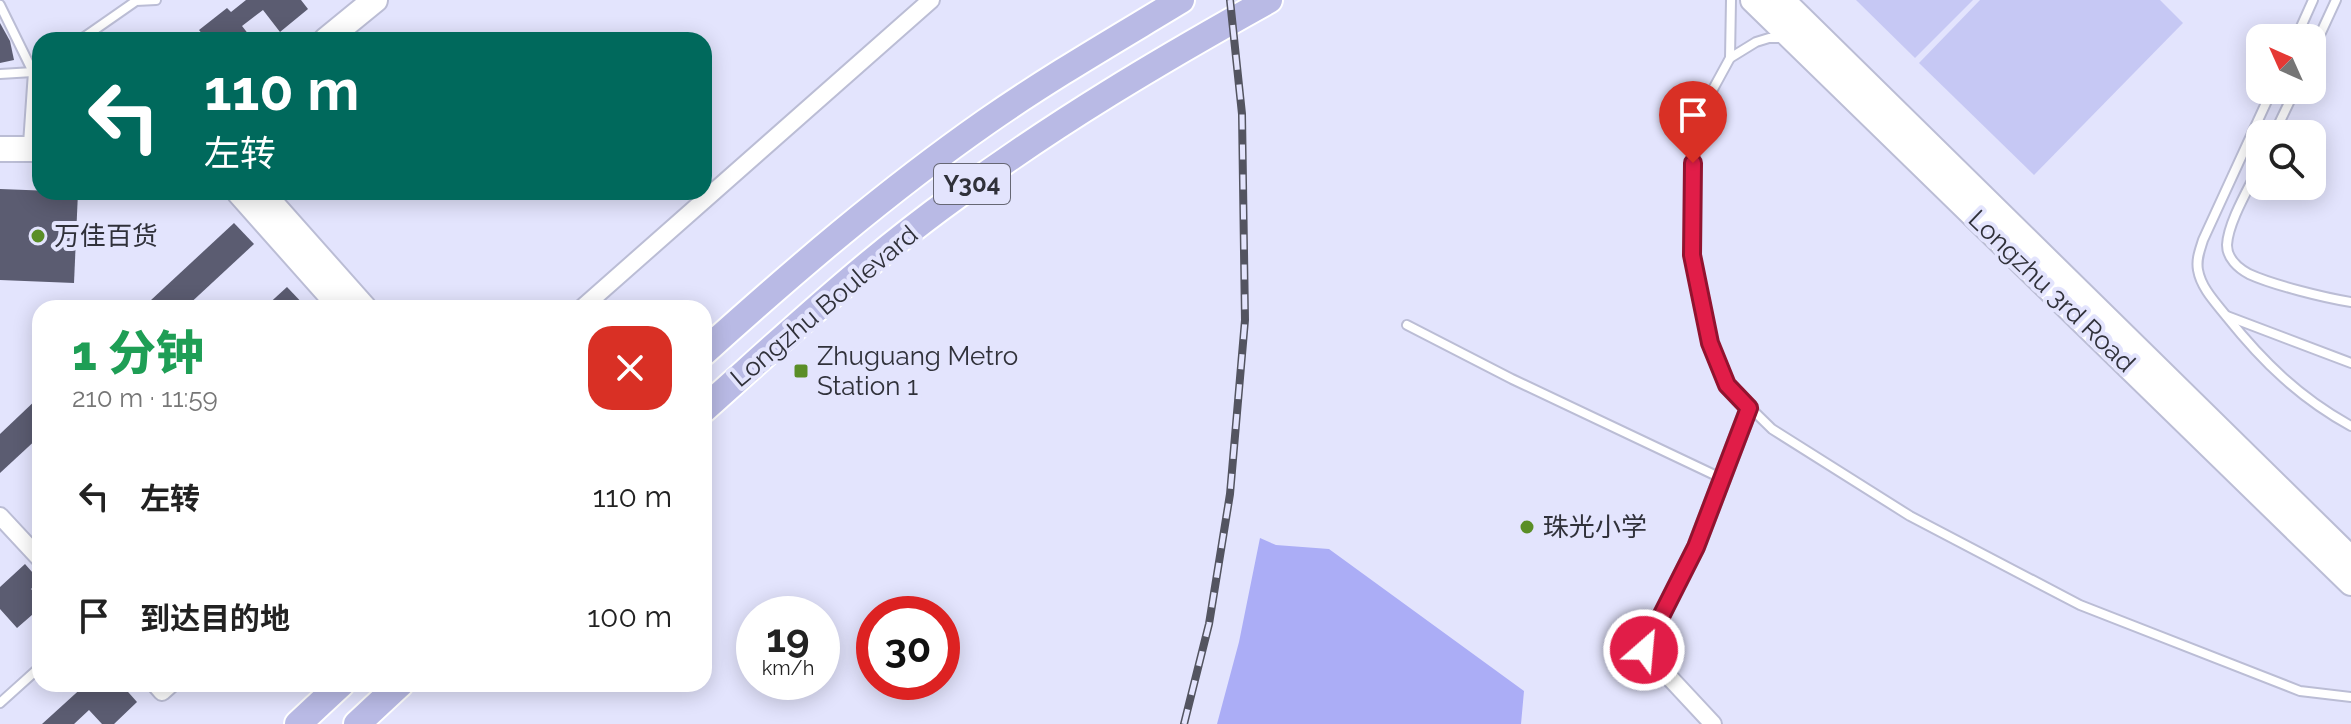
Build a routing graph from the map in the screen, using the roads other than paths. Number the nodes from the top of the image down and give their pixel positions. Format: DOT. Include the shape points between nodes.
graph roads {
  1 [pos="156,0"];
  2 [pos="375,0"];
  3 [pos="931,0"];
  4 [pos="1181,0"];
  5 [pos="1269,0"];
  6 [pos="1731,0"];
  7 [pos="1753,0"];
  8 [pos="1782,0"];
  9 [pos="2313,0"];
  10 [pos="2336,0"];
  11 [pos="0,5"];
  12 [pos="2302,24"];
  13 [pos="2325,24"];
  14 [pos="91,32"];
  15 [pos="336,32"];
  16 [pos="1795,41"];
  17 [pos="1730,58"];
  18 [pos="32,63"];
  19 [pos="32,70"];
  20 [pos="0,74"];
  21 [pos="2266,104"];
  22 [pos="0,136"];
  23 [pos="32,143"];
  24 [pos="32,143"];
  25 [pos="0,149"];
  26 [pos="712,193"];
  27 [pos="2246,195"];
  28 [pos="246,200"];
  29 [pos="268,200"];
  30 [pos="704,200"];
  31 [pos="335,300"];
  32 [pos="357,300"];
  33 [pos="591,300"];
  34 [pos="2351,302"];
  35 [pos="2226,316"];
  36 [pos="1407,325"];
  37 [pos="712,345"];
  38 [pos="2351,363"];
  39 [pos="712,402"];
  40 [pos="1749,408"];
  41 [pos="2351,426"];
  42 [pos="1722,479"];
  43 [pos="0,516"];
  44 [pos="32,550"];
  45 [pos="2351,559"];
  46 [pos="2351,583"];
  47 [pos="32,674"];
  48 [pos="332,692"];
  49 [pos="391,692"];
  50 [pos="2351,697"];
  51 [pos="0,703"];
  52 [pos="298,724"];
  53 [pos="357,724"];
  54 [pos="1713,724"];
  1 -- 14 [label="lane" via="136,1"];
  2 -- 15 [label="main road"];
  3 -- 26 [label="street"];
  4 -- 37 [label="main road, Longzhu Boulevard" via="1043,83 927,164"];
  5 -- 39 [label="main road, Longzhu Boulevard / Y304" via="1125,82 975,182 844,284"];
  6 -- 17 [label="lane"];
  7 -- 16 [label="main road, Longzhu 3rd Road"];
  8 -- 45 [label="main road, Longzhu 3rd Road"];
  9 -- 12 [label="lane"];
  10 -- 13 [label="lane"];
  11 -- 18 [label="lane"];
  16 -- 17 [label="lane" via="1769,38"];
  16 -- 46 [label="main road, Longzhu 3rd Road"];
  17 -- 40 [label="lane" via="1712,91 1693,163 1692,255 1710,343 1727,385"];
  19 -- 20 [label="lane"];
  21 -- 35 [label="lane" via="2198,257 2205,288"];
  22 -- 23 [label="main road"];
  24 -- 25 [label="main road"];
  27 -- 34 [label="lane" via="2227,246 2231,261 2248,273"];
  28 -- 31 [label="main road"];
  29 -- 32 [label="main road"];
  30 -- 33 [label="street"];
  35 -- 38 [label="lane"];
  35 -- 41 [label="lane" via="2275,373"];
  36 -- 42 [label="lane"];
  40 -- 42 [label="street"];
  40 -- 50 [label="lane" via="1772,429 1910,516 2080,605 2300,691"];
  42 -- 54 [label="street" via="1696,547 1644,650"];
  43 -- 44 [label="street"];
  47 -- 51 [label="lane"];
  48 -- 52 [label="main road"];
  49 -- 53 [label="main road"];
}
